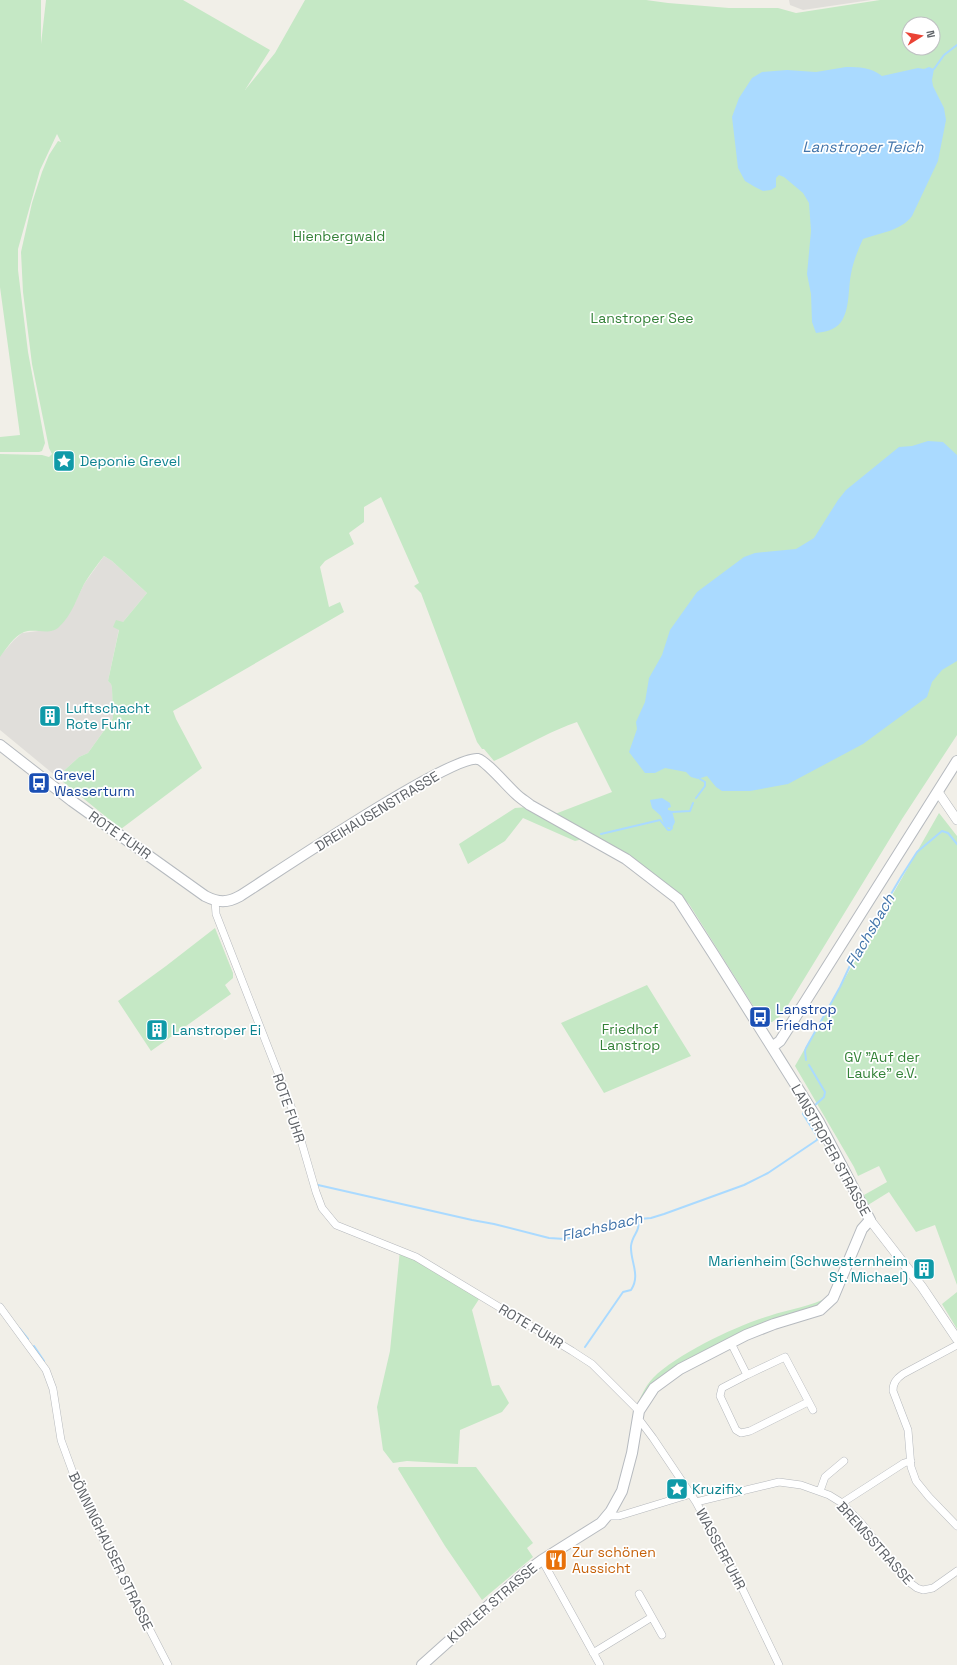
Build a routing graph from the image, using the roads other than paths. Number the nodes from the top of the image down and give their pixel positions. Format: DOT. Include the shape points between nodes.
graph roads {
  1 [pos="0,745"];
  2 [pos="957,761"];
  3 [pos="938,792"];
  4 [pos="957,820"];
  5 [pos="215,901"];
  6 [pos="714,955"];
  7 [pos="772,1047"];
  8 [pos="870,1220"];
  9 [pos="0,1307"];
  10 [pos="957,1339"];
  11 [pos="731,1343"];
  12 [pos="957,1344"];
  13 [pos="747,1375"];
  14 [pos="808,1402"];
  15 [pos="813,1410"];
  16 [pos="638,1416"];
  17 [pos="844,1461"];
  18 [pos="911,1461"];
  19 [pos="820,1491"];
  20 [pos="691,1494"];
  21 [pos="696,1502"];
  22 [pos="842,1503"];
  23 [pos="608,1516"];
  24 [pos="957,1526"];
  25 [pos="542,1560"];
  26 [pos="957,1571"];
  27 [pos="639,1594"];
  28 [pos="652,1617"];
  29 [pos="662,1635"];
  30 [pos="593,1653"];
  31 [pos="168,1665"];
  32 [pos="422,1665"];
  33 [pos="600,1665"];
  34 [pos="779,1665"];
  1 -- 5 [label="main road, ROTE FUHR" via="108,827"];
  2 -- 3 [label="main road"];
  3 -- 4 [label="street"];
  3 -- 7 [label="main road" via="780,1041"];
  5 -- 6 [label="main road, DREIHAUSENSTRASSE" via="225,902 240,896 418,784 461,762 478,759 530,805 626,859 672,894 686,909"];
  5 -- 16 [label="street, ROTE FUHR" via="216,914 291,1106 322,1208 336,1225 416,1257 592,1364"];
  6 -- 7 [label="main road, LANSTROPER STRASSE"];
  7 -- 8 [label="main road, LANSTROPER STRASSE" via="819,1122"];
  8 -- 10 [label="street, LANSTROPER STRASSE" via="922,1287"];
  8 -- 11 [label="main road, KURLER STRASSE" via="862,1229 833,1298 820,1310 774,1324"];
  9 -- 31 [label="street, BÖNNINGHAUSER STRASSE" via="46,1370 53,1389 61,1440 76,1481"];
  11 -- 13 [label="street"];
  11 -- 16 [label="main road, KURLER STRASSE" via="662,1381 649,1395"];
  12 -- 18 [label="street" via="912,1368 899,1377 893,1386 908,1430"];
  13 -- 14 [label="street" via="785,1357"];
  13 -- 14 [label="street" via="722,1388 720,1396 736,1430 741,1434 750,1432"];
  14 -- 15 [label="street"];
  16 -- 20 [label="street, WASSERFUHR"];
  16 -- 23 [label="main road, KURLER STRASSE" via="622,1491"];
  17 -- 19 [label="street" via="825,1477"];
  18 -- 22 [label="street"];
  18 -- 24 [label="street" via="913,1473 920,1486"];
  19 -- 21 [label="street, BREMSSTRASSE" via="779,1482"];
  19 -- 22 [label="street, BREMSSTRASSE"];
  20 -- 21 [label="street, WASSERFUHR"];
  20 -- 23 [label="street" via="619,1516"];
  21 -- 34 [label="street, WASSERFUHR"];
  22 -- 26 [label="street, BREMSSTRASSE" via="905,1579 917,1588 933,1588"];
  23 -- 25 [label="main road, KURLER STRASSE"];
  25 -- 30 [label="street"];
  25 -- 32 [label="main road, KURLER STRASSE"];
  27 -- 28 [label="street"];
  28 -- 29 [label="street"];
  28 -- 30 [label="street"];
  30 -- 33 [label="street"];
}
